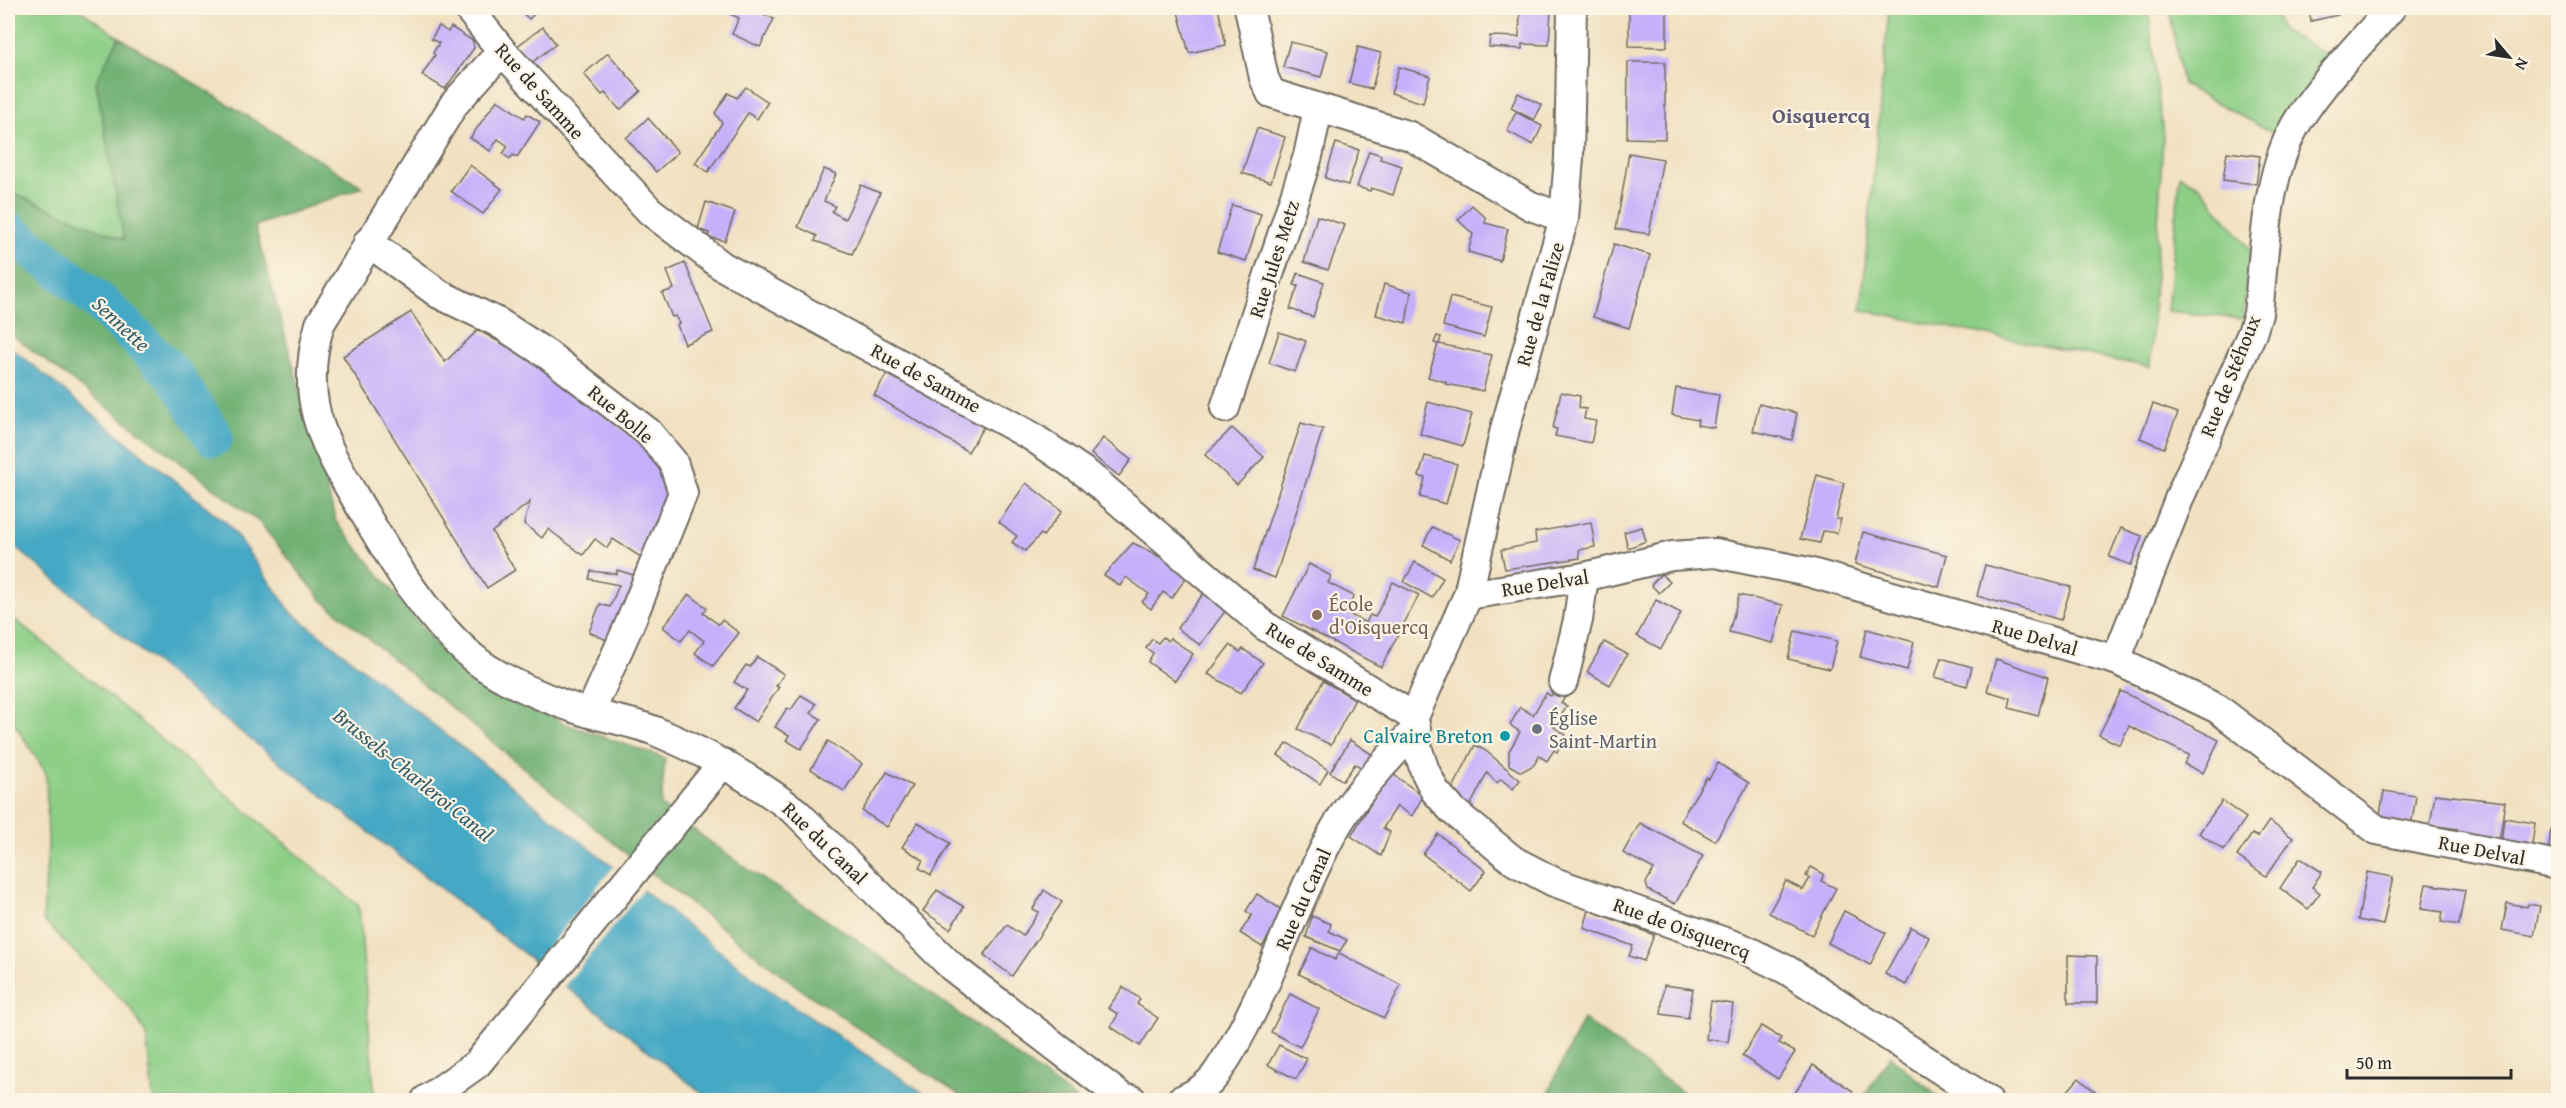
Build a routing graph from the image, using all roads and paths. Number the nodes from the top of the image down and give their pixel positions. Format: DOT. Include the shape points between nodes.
graph roads {
  1 [pos="468,8"];
  2 [pos="1249,8"];
  3 [pos="1572,8"];
  4 [pos="2391,8"];
  5 [pos="502,51"];
  6 [pos="1318,109"];
  7 [pos="1564,218"];
  8 [pos="368,242"];
  9 [pos="1225,408"];
  10 [pos="1584,577"];
  11 [pos="1468,595"];
  12 [pos="2116,660"];
  13 [pos="1563,681"];
  14 [pos="590,713"];
  15 [pos="1415,723"];
  16 [pos="723,763"];
  17 [pos="2559,865"];
  18 [pos="426,1101"];
  19 [pos="1132,1101"];
  20 [pos="1181,1101"];
  21 [pos="1986,1101"];
  1 -- 5 [label="street, Rue de Samme"];
  2 -- 6 [label="street" via="1266,86 1278,97"];
  3 -- 7 [label="street, Rue de la Falize"];
  4 -- 12 [label="street, Rue de Stéhoux" via="2309,107 2286,144 2274,184 2258,314 2252,333 2181,494"];
  5 -- 8 [label="street" via="454,104"];
  5 -- 15 [label="street, Rue de Samme" via="650,211 722,266 1031,436 1087,474 1264,626"];
  6 -- 7 [label="street" via="1410,136 1531,206"];
  6 -- 9 [label="street, Rue Jules Metz" via="1308,156"];
  7 -- 11 [label="street, Rue de la Falize" via="1505,429"];
  8 -- 14 [label="street" via="320,324 312,350 309,388 328,453 412,593 471,657 530,691"];
  8 -- 14 [label="street, Rue Bolle" via="439,294 499,323 548,355 648,432 673,462 683,493"];
  10 -- 11 [label="street, Rue Delval"];
  10 -- 12 [label="street, Rue Delval" via="1672,556 1715,553 1808,572"];
  10 -- 13 [label="street"];
  11 -- 15 [label="street, Rue de la Falize"];
  12 -- 17 [label="street, Rue Delval" via="2218,709 2377,830"];
  14 -- 16 [label="street" via="653,730"];
  15 -- 20 [label="street, Rue du Canal" via="1334,830 1265,984 1219,1071 1198,1093"];
  15 -- 21 [label="street, Rue de Oisquercq" via="1418,750 1435,791 1514,861 1554,882 1742,948 1787,970"];
  16 -- 18 [label="street" via="477,1064"];
  16 -- 19 [label="street, Rue du Canal" via="796,812 952,967 1124,1099"];
}
